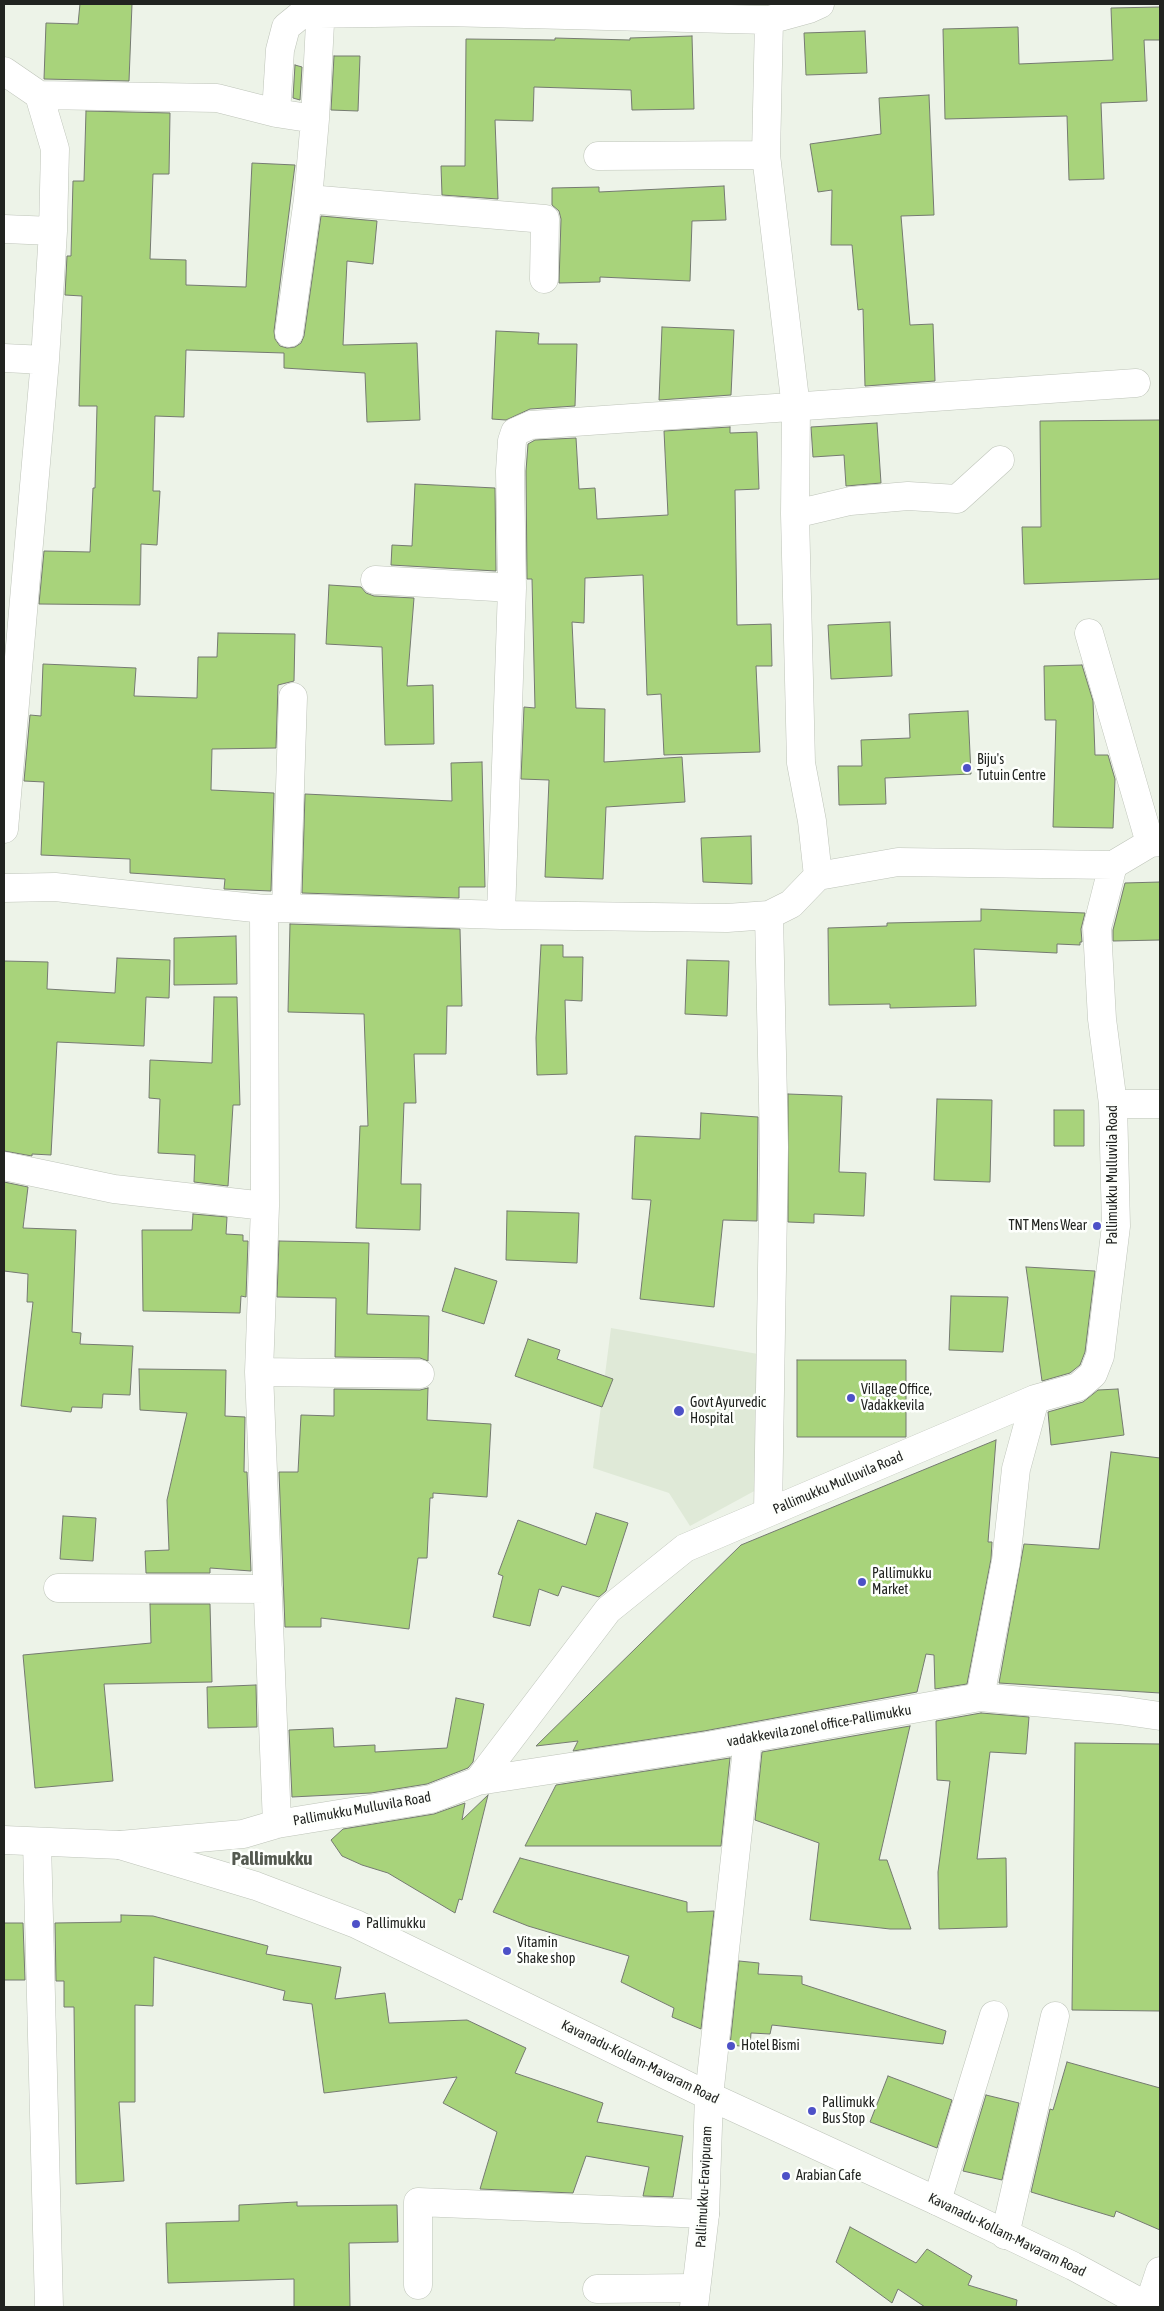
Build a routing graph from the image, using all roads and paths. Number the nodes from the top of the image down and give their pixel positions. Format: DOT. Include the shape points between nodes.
graph roads {
  1 [pos="820,4"];
  2 [pos="445,8"];
  3 [pos="320,9"];
  4 [pos="696,11"];
  5 [pos="769,20"];
  6 [pos="4,68"];
  7 [pos="39,96"];
  8 [pos="276,113"];
  9 [pos="315,119"];
  10 [pos="766,155"];
  11 [pos="598,156"];
  12 [pos="308,199"];
  13 [pos="4,229"];
  14 [pos="53,232"];
  15 [pos="544,279"];
  16 [pos="289,333"];
  17 [pos="4,358"];
  18 [pos="45,360"];
  19 [pos="1136,383"];
  20 [pos="796,408"];
  21 [pos="1000,460"];
  22 [pos="795,514"];
  23 [pos="375,580"];
  24 [pos="512,588"];
  25 [pos="1089,633"];
  26 [pos="293,697"];
  27 [pos="4,829"];
  28 [pos="1155,842"];
  29 [pos="1114,865"];
  30 [pos="818,876"];
  31 [pos="4,888"];
  32 [pos="275,909"];
  33 [pos="501,915"];
  34 [pos="769,915"];
  35 [pos="1114,1104"];
  36 [pos="1160,1104"];
  37 [pos="4,1166"];
  38 [pos="265,1206"];
  39 [pos="260,1372"];
  40 [pos="420,1374"];
  41 [pos="1035,1399"];
  42 [pos="768,1512"];
  43 [pos="58,1588"];
  44 [pos="268,1589"];
  45 [pos="980,1697"];
  46 [pos="1160,1716"];
  47 [pos="748,1739"];
  48 [pos="478,1781"];
  49 [pos="277,1824"];
  50 [pos="4,1840"];
  51 [pos="37,1842"];
  52 [pos="120,1844"];
  53 [pos="994,2014"];
  54 [pos="1055,2016"];
  55 [pos="709,2096"];
  56 [pos="937,2201"];
  57 [pos="706,2214"];
  58 [pos="1005,2234"];
  59 [pos="1160,2271"];
  60 [pos="418,2285"];
  61 [pos="597,2289"];
  62 [pos="695,2297"];
  63 [pos="49,2307"];
  64 [pos="1149,2307"];
  1 -- 5 [label="street"];
  2 -- 3 [label="street"];
  2 -- 4 [label="street"];
  3 -- 8 [label="street" via="302,14 286,27 280,50"];
  3 -- 9 [label="street"];
  4 -- 5 [label="street"];
  5 -- 10 [label="street"];
  6 -- 7 [label="street"];
  7 -- 8 [label="street" via="217,98"];
  7 -- 14 [label="street" via="55,148"];
  8 -- 9 [label="street"];
  9 -- 12 [label="street"];
  10 -- 11 [label="street"];
  10 -- 20 [label="street"];
  12 -- 15 [label="street" via="545,219"];
  12 -- 16 [label="street"];
  13 -- 14 [label="street"];
  14 -- 18 [label="street"];
  17 -- 18 [label="street"];
  18 -- 27 [label="street"];
  19 -- 20 [label="street"];
  20 -- 22 [label="street"];
  20 -- 24 [label="street" via="531,425 515,432 510,471"];
  21 -- 22 [label="street" via="957,499 908,496 850,501"];
  22 -- 30 [label="street" via="801,763"];
  23 -- 24 [label="street"];
  24 -- 33 [label="street"];
  25 -- 28 [label="street"];
  26 -- 32 [label="street"];
  28 -- 29 [label="street"];
  29 -- 30 [label="street" via="898,862"];
  29 -- 35 [label="street, Pallimukku Mulluvila Road" via="1098,928 1102,1019"];
  30 -- 34 [label="street" via="791,904"];
  31 -- 32 [label="street" via="55,887"];
  32 -- 33 [label="street"];
  32 -- 38 [label="street"];
  33 -- 34 [label="street" via="727,918"];
  34 -- 42 [label="street" via="774,1147"];
  35 -- 36 [label="street"];
  35 -- 41 [label="street, Pallimukku Mulluvila Road" via="1116,1226 1100,1356 1093,1374 1078,1386"];
  37 -- 38 [label="street" via="114,1189"];
  38 -- 39 [label="street"];
  39 -- 40 [label="street"];
  39 -- 44 [label="street"];
  41 -- 42 [label="street, Pallimukku Mulluvila Road"];
  41 -- 45 [label="street" via="1016,1470 1006,1561"];
  42 -- 48 [label="street, Pallimukku Mulluvila Road" via="685,1548 608,1610"];
  43 -- 44 [label="street"];
  44 -- 49 [label="street"];
  45 -- 46 [label="street, vadakkevila zonel office-Pallimukku"];
  45 -- 47 [label="street, vadakkevila zonel office-Pallimukku"];
  47 -- 48 [label="street, vadakkevila zonel office-Pallimukku"];
  47 -- 55 [label="street, Pallimukku-Eravipuram"];
  48 -- 49 [label="street, Pallimukku Mulluvila Road" via="432,1799"];
  49 -- 52 [label="street, Pallimukku Mulluvila Road" via="244,1834"];
  50 -- 51 [label="street"];
  51 -- 52 [label="street"];
  51 -- 63 [label="street"];
  52 -- 55 [label="street, Kavanadu-Kollam-Mavaram Road" via="256,1886 356,1924"];
  53 -- 56 [label="street"];
  54 -- 58 [label="street"];
  55 -- 56 [label="street, Kavanadu-Kollam-Mavaram Road"];
  55 -- 57 [label="street, Pallimukku-Eravipuram"];
  56 -- 58 [label="street, Kavanadu-Kollam-Mavaram Road"];
  57 -- 60 [label="street" via="418,2202"];
  57 -- 62 [label="street, Pallimukku-Eravipuram"];
  58 -- 64 [label="street, Kavanadu-Kollam-Mavaram Road"];
  59 -- 64 [label="street"];
  61 -- 62 [label="street"];
}
